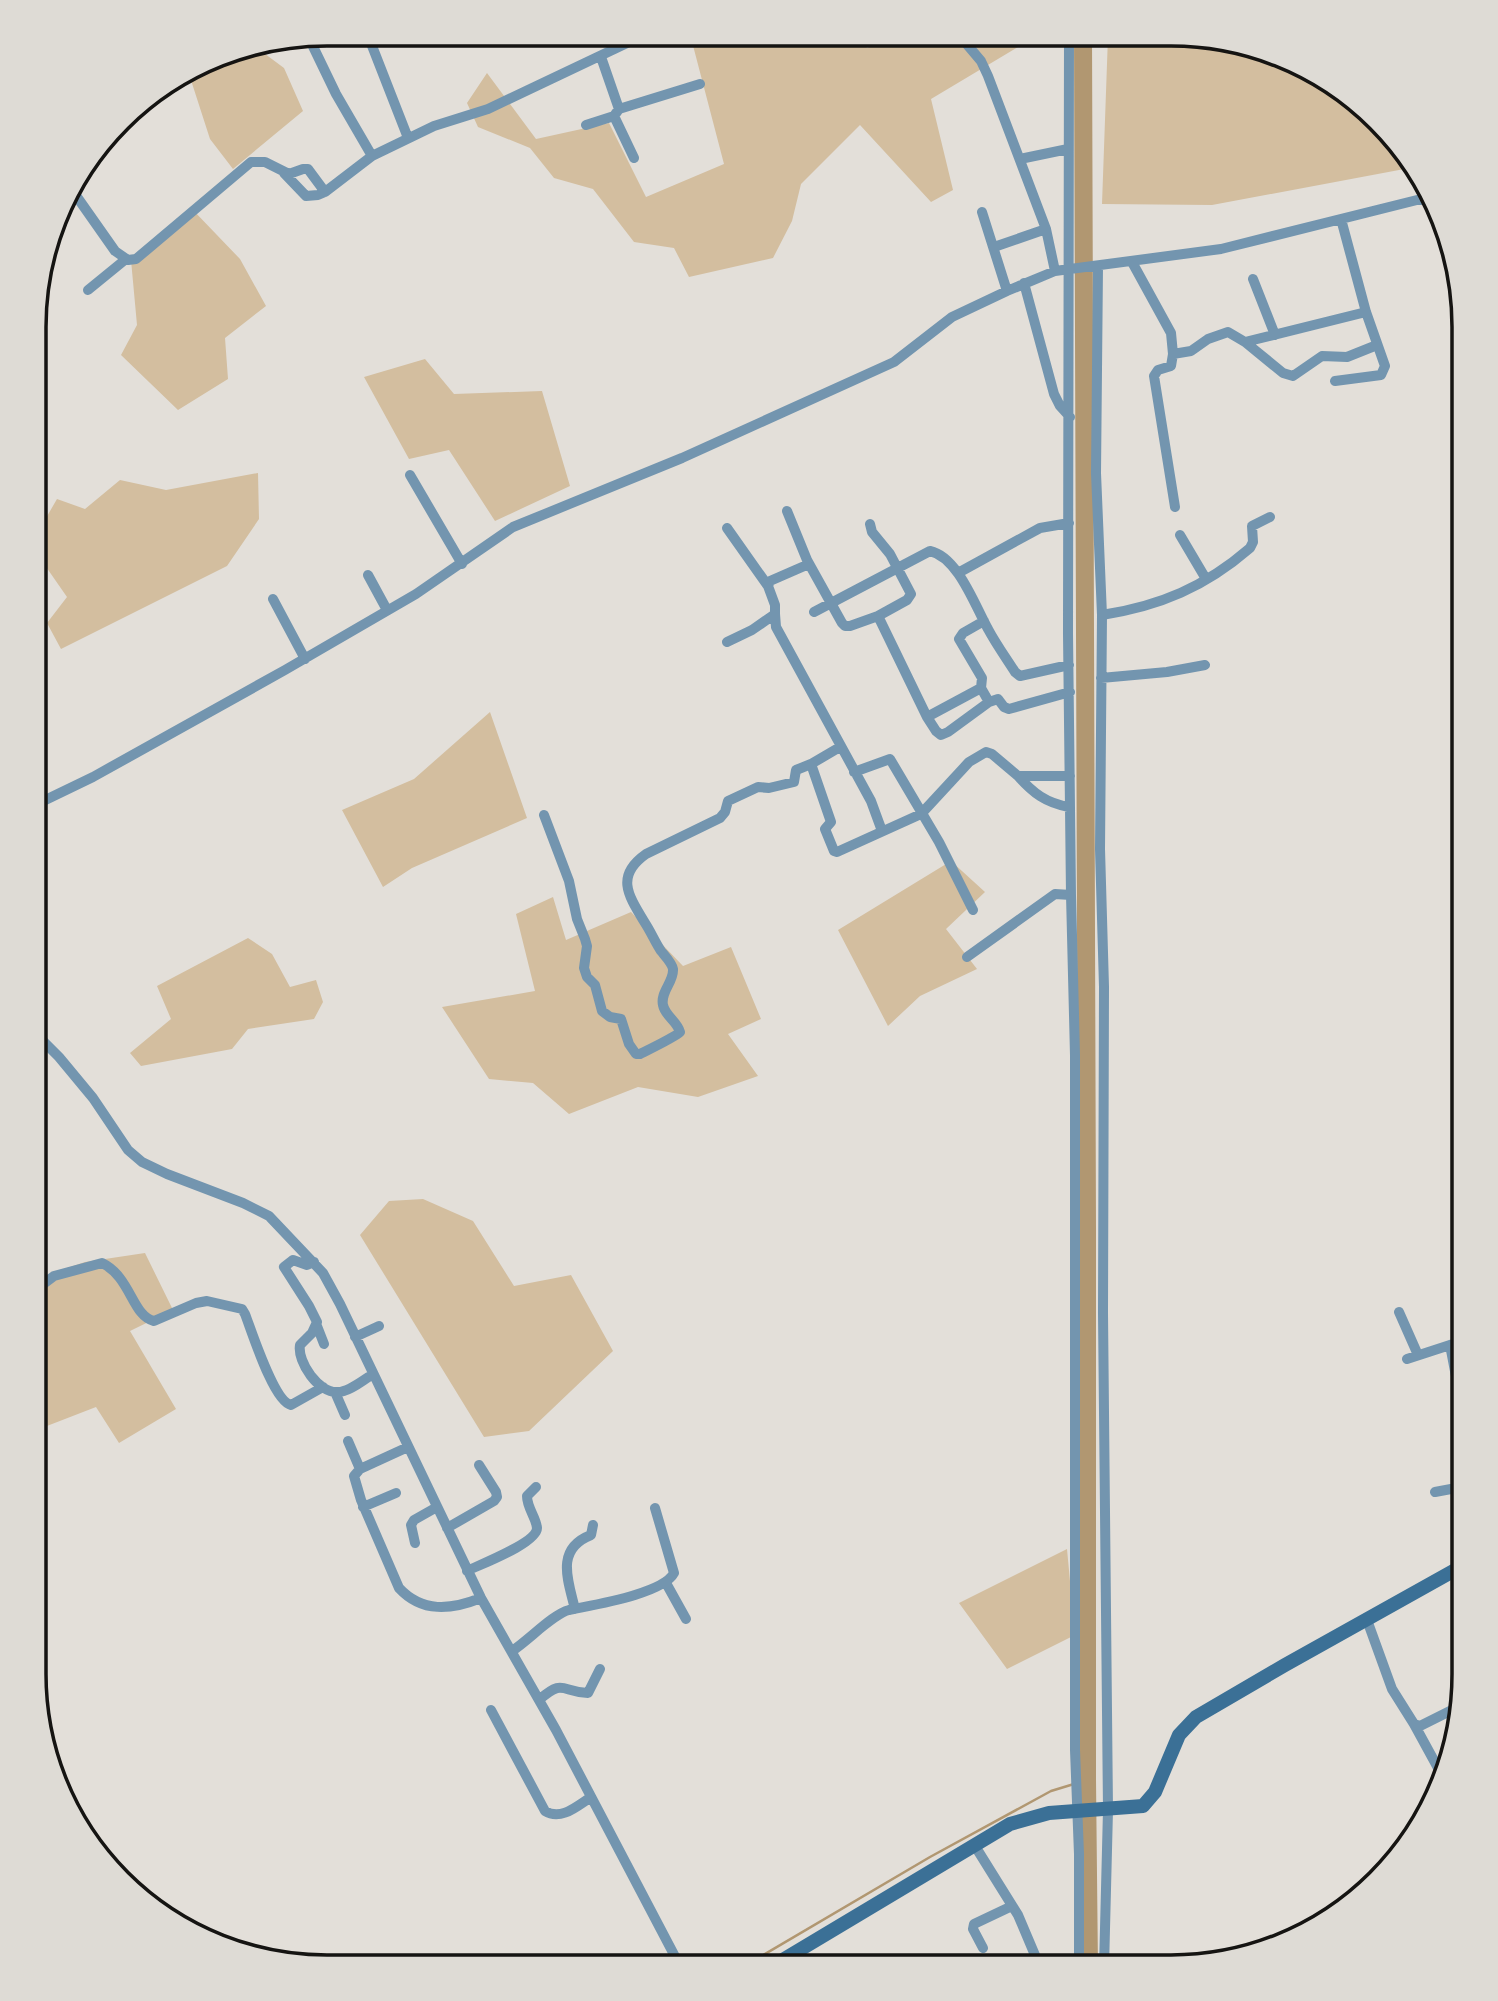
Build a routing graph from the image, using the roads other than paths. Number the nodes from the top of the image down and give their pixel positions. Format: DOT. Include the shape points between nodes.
graph roads {
  1 [pos="313,46"];
  2 [pos="372,46"];
  3 [pos="623,46"];
  4 [pos="969,46"];
  5 [pos="1069,46"];
  6 [pos="601,57"];
  7 [pos="700,84"];
  8 [pos="617,112"];
  9 [pos="586,125"];
  10 [pos="408,138"];
  11 [pos="1068,149"];
  12 [pos="372,156"];
  13 [pos="634,158"];
  14 [pos="1020,159"];
  15 [pos="284,173"];
  16 [pos="325,192"];
  17 [pos="77,197"];
  18 [pos="1422,200"];
  19 [pos="982,212"];
  20 [pos="1341,219"];
  21 [pos="1046,229"];
  22 [pos="994,247"];
  23 [pos="126,259"];
  24 [pos="1132,262"];
  25 [pos="1096,267"];
  26 [pos="1071,269"];
  27 [pos="1055,271"];
  28 [pos="1253,279"];
  29 [pos="1024,284"];
  30 [pos="88,290"];
  31 [pos="1007,290"];
  32 [pos="1366,312"];
  33 [pos="1276,335"];
  34 [pos="1245,342"];
  35 [pos="1377,345"];
  36 [pos="1173,354"];
  37 [pos="1335,381"];
  38 [pos="1070,417"];
  39 [pos="411,475"];
  40 [pos="1175,507"];
  41 [pos="787,511"];
  42 [pos="1269,517"];
  43 [pos="1069,523"];
  44 [pos="870,524"];
  45 [pos="727,528"];
  46 [pos="1180,535"];
  47 [pos="462,564"];
  48 [pos="809,564"];
  49 [pos="896,566"];
  50 [pos="958,573"];
  51 [pos="368,575"];
  52 [pos="1206,579"];
  53 [pos="768,586"];
  54 [pos="273,599"];
  55 [pos="829,604"];
  56 [pos="387,610"];
  57 [pos="814,612"];
  58 [pos="775,614"];
  59 [pos="1102,615"];
  60 [pos="878,616"];
  61 [pos="984,621"];
  62 [pos="727,642"];
  63 [pos="304,659"];
  64 [pos="1069,665"];
  65 [pos="1205,665"];
  66 [pos="1101,678"];
  67 [pos="981,688"];
  68 [pos="1070,692"];
  69 [pos="989,702"];
  70 [pos="927,716"];
  71 [pos="840,747"];
  72 [pos="811,764"];
  73 [pos="854,772"];
  74 [pos="1018,776"];
  75 [pos="1070,776"];
  76 [pos="46,799"];
  77 [pos="1069,807"];
  78 [pos="921,814"];
  79 [pos="544,815"];
  80 [pos="882,831"];
  81 [pos="1071,895"];
  82 [pos="973,910"];
  83 [pos="967,957"];
  84 [pos="46,1044"];
  85 [pos="314,1262"];
  86 [pos="46,1282"];
  87 [pos="1399,1312"];
  88 [pos="317,1326"];
  89 [pos="379,1326"];
  90 [pos="355,1337"];
  91 [pos="324,1343"];
  92 [pos="1450,1345"];
  93 [pos="1418,1355"];
  94 [pos="1452,1355"];
  95 [pos="1406,1359"];
  96 [pos="373,1374"];
  97 [pos="323,1387"];
  98 [pos="335,1392"];
  99 [pos="345,1415"];
  100 [pos="348,1441"];
  101 [pos="408,1447"];
  102 [pos="479,1465"];
  103 [pos="360,1469"];
  104 [pos="536,1488"];
  105 [pos="1452,1489"];
  106 [pos="1435,1492"];
  107 [pos="396,1493"];
  108 [pos="363,1507"];
  109 [pos="437,1507"];
  110 [pos="655,1508"];
  111 [pos="593,1525"];
  112 [pos="447,1528"];
  113 [pos="415,1543"];
  114 [pos="467,1570"];
  115 [pos="1452,1572"];
  116 [pos="666,1583"];
  117 [pos="481,1598"];
  118 [pos="575,1609"];
  119 [pos="686,1619"];
  120 [pos="1367,1620"];
  121 [pos="512,1651"];
  122 [pos="600,1669"];
  123 [pos="539,1700"];
  124 [pos="491,1710"];
  125 [pos="1450,1711"];
  126 [pos="1414,1724"];
  127 [pos="1438,1763"];
  128 [pos="591,1797"];
  129 [pos="1080,1809"];
  130 [pos="1104,1809"];
  131 [pos="975,1846"];
  132 [pos="1012,1906"];
  133 [pos="983,1948"];
  134 [pos="674,1955"];
  135 [pos="790,1955"];
  136 [pos="1035,1955"];
  137 [pos="1079,1955"];
  138 [pos="1104,1955"];
  1 -- 12 [label="street"];
  2 -- 10 [label="street"];
  3 -- 6 [label="street"];
  4 -- 14 [label="street" via="981,61"];
  5 -- 11 [label="street"];
  6 -- 8 [label="street"];
  6 -- 10 [label="street"];
  7 -- 8 [label="street"];
  8 -- 9 [label="street"];
  8 -- 13 [label="street"];
  10 -- 12 [label="street"];
  11 -- 14 [label="street"];
  11 -- 26 [label="street"];
  12 -- 16 [label="street"];
  14 -- 21 [label="street"];
  15 -- 16 [label="street" via="306,196"];
  15 -- 16 [label="street" via="308,169"];
  15 -- 23 [label="street" via="265,162 251,162 141,256"];
  17 -- 23 [label="street" via="115,251"];
  18 -- 20 [label="street"];
  19 -- 22 [label="street"];
  20 -- 24 [label="street" via="1222,249"];
  20 -- 32 [label="street"];
  21 -- 22 [label="street"];
  21 -- 27 [label="street"];
  22 -- 31 [label="street"];
  23 -- 30 [label="street"];
  24 -- 25 [label="street"];
  24 -- 36 [label="street" via="1171,333"];
  25 -- 26 [label="street"];
  25 -- 59 [label="street" via="1096,473"];
  26 -- 27 [label="street"];
  26 -- 38 [label="street"];
  27 -- 29 [label="street"];
  28 -- 33 [label="street"];
  29 -- 31 [label="street"];
  29 -- 38 [label="street" via="1049,382"];
  31 -- 47 [label="street" via="952,317 894,362 682,458 513,527"];
  32 -- 33 [label="street"];
  32 -- 35 [label="street"];
  33 -- 34 [label="street"];
  34 -- 35 [label="street" via="1293,376 1322,356 1347,357"];
  34 -- 36 [label="street" via="1228,332 1208,338 1191,351"];
  35 -- 37 [label="street" via="1385,366 1381,375"];
  36 -- 40 [label="street" via="1171,366 1154,376"];
  38 -- 43 [label="street"];
  39 -- 47 [label="street"];
  41 -- 48 [label="street"];
  42 -- 52 [label="street" via="1252,526 1250,548"];
  43 -- 50 [label="street" via="1040,527"];
  43 -- 64 [label="street"];
  44 -- 49 [label="street"];
  45 -- 53 [label="street"];
  46 -- 52 [label="street"];
  47 -- 56 [label="street"];
  48 -- 53 [label="street" via="771,580"];
  48 -- 55 [label="street"];
  49 -- 50 [label="street" via="930,551"];
  49 -- 55 [label="street"];
  49 -- 60 [label="street" via="910,598"];
  50 -- 61 [label="street"];
  51 -- 56 [label="street"];
  52 -- 59 [label="street" via="1178,596"];
  53 -- 58 [label="street"];
  54 -- 63 [label="street"];
  55 -- 57 [label="street"];
  55 -- 60 [label="street" via="845,626"];
  56 -- 63 [label="street"];
  58 -- 62 [label="street"];
  58 -- 71 [label="street" via="776,627"];
  59 -- 66 [label="street"];
  60 -- 70 [label="street"];
  61 -- 64 [label="street" via="1020,676"];
  61 -- 67 [label="street" via="959,639 982,678"];
  63 -- 76 [label="street"];
  64 -- 68 [label="street"];
  65 -- 66 [label="street"];
  66 -- 130 [label="street"];
  67 -- 69 [label="street"];
  67 -- 70 [label="street"];
  68 -- 69 [label="street" via="1009,709 998,699"];
  68 -- 75 [label="street"];
  69 -- 70 [label="street" via="942,735"];
  71 -- 72 [label="street"];
  71 -- 73 [label="street"];
  72 -- 79 [label="street" via="796,770 794,782 758,787 727,801 720,818 646,854 629,870 626,883 633,904 672,966 663,1007 680,1032 640,1054 629,1044 621,1019 602,1012 595,985 583,968 587,946"];
  72 -- 80 [label="street" via="831,822 825,829 834,851"];
  73 -- 78 [label="street" via="890,759"];
  73 -- 80 [label="street"];
  74 -- 75 [label="street"];
  74 -- 77 [label="street" via="1041,799"];
  74 -- 78 [label="street" via="986,752 969,762"];
  75 -- 77 [label="street"];
  77 -- 81 [label="street"];
  78 -- 80 [label="street"];
  78 -- 82 [label="street"];
  81 -- 83 [label="street" via="1055,894"];
  81 -- 129 [label="street" via="1075,1750"];
  84 -- 85 [label="street" via="85,1088 128,1150 167,1174 270,1216"];
  85 -- 88 [label="street" via="307,1265 293,1259 285,1269"];
  85 -- 90 [label="street"];
  86 -- 97 [label="street" via="102,1263 122,1278 140,1314 148,1320 207,1301 242,1309 284,1403 291,1405"];
  87 -- 93 [label="street"];
  88 -- 91 [label="street"];
  88 -- 97 [label="street" via="299,1351"];
  89 -- 90 [label="street"];
  90 -- 96 [label="street"];
  92 -- 93 [label="street"];
  92 -- 94 [label="street"];
  93 -- 95 [label="street"];
  96 -- 98 [label="street"];
  96 -- 101 [label="street"];
  97 -- 98 [label="street"];
  98 -- 99 [label="street"];
  100 -- 103 [label="street"];
  101 -- 103 [label="street"];
  101 -- 109 [label="street"];
  102 -- 112 [label="street" via="497,1497"];
  103 -- 108 [label="street" via="354,1476"];
  104 -- 114 [label="street" via="527,1496 537,1526 535,1534"];
  105 -- 106 [label="street"];
  107 -- 108 [label="street"];
  108 -- 117 [label="street" via="399,1588 407,1596 439,1609"];
  109 -- 112 [label="street"];
  109 -- 113 [label="street" via="414,1520"];
  110 -- 116 [label="street" via="674,1573"];
  111 -- 118 [label="street" via="591,1535 580,1539 567,1556"];
  112 -- 114 [label="street"];
  114 -- 117 [label="street"];
  115 -- 120 [label="main road"];
  116 -- 118 [label="street"];
  116 -- 119 [label="street"];
  117 -- 121 [label="street"];
  118 -- 121 [label="street" via="554,1617"];
  120 -- 126 [label="street" via="1392,1689"];
  120 -- 130 [label="main road" via="1196,1717 1179,1735 1149,1801 1135,1808"];
  121 -- 123 [label="street"];
  122 -- 123 [label="street" via="587,1693 556,1687"];
  123 -- 128 [label="street"];
  124 -- 128 [label="street" via="545,1811 561,1815"];
  125 -- 126 [label="street" via="1420,1726"];
  126 -- 127 [label="street"];
  128 -- 134 [label="street"];
  129 -- 130 [label="main road"];
  129 -- 131 [label="main road" via="1022,1819"];
  129 -- 137 [label="street"];
  130 -- 138 [label="street"];
  131 -- 132 [label="street"];
  131 -- 135 [label="main road"];
  132 -- 133 [label="street" via="974,1924"];
  132 -- 136 [label="street"];
}
